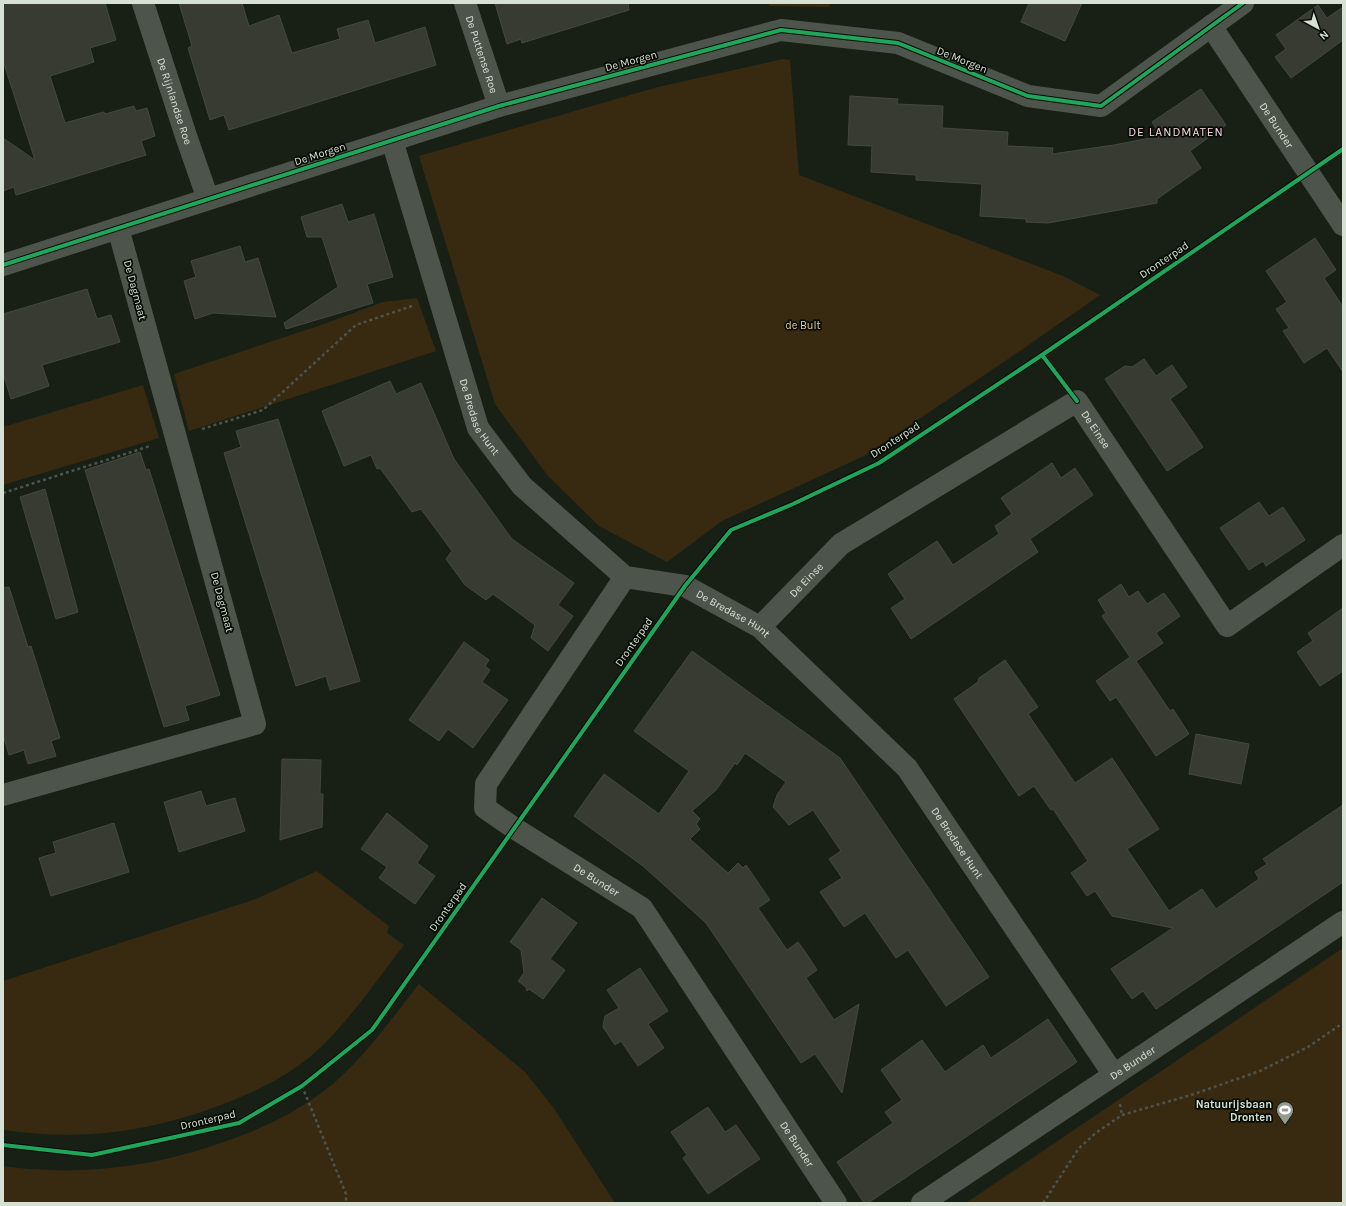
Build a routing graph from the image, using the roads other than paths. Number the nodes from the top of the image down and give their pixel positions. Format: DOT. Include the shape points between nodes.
graph roads {
  1 [pos="143,3"];
  2 [pos="465,3"];
  3 [pos="1243,3"];
  4 [pos="1211,26"];
  5 [pos="500,106"];
  6 [pos="392,140"];
  7 [pos="208,199"];
  8 [pos="1343,225"];
  9 [pos="118,228"];
  10 [pos="3,265"];
  11 [pos="1343,545"];
  12 [pos="625,577"];
  13 [pos="760,626"];
  14 [pos="3,795"];
  15 [pos="1343,922"];
  16 [pos="1114,1075"];
  17 [pos="836,1203"];
  18 [pos="922,1203"];
  1 -- 7 [label="street, De Rijnlandse Roe"];
  2 -- 5 [label="street, De Puttense Roe"];
  3 -- 4 [label="street, De Morgen"];
  4 -- 5 [label="street, De Morgen" via="1101,106 1028,96 898,43 781,30"];
  4 -- 8 [label="street, De Bunder"];
  5 -- 6 [label="street, De Morgen"];
  6 -- 7 [label="street, De Morgen"];
  6 -- 12 [label="street, De Bredase Hunt" via="478,428 522,486"];
  7 -- 9 [label="street, De Morgen"];
  9 -- 10 [label="street, De Morgen"];
  9 -- 14 [label="street, De Dagmaat" via="256,724"];
  11 -- 13 [label="street, De Einse" via="1227,626 1077,401 841,544"];
  12 -- 13 [label="street, De Bredase Hunt" via="685,586"];
  12 -- 17 [label="street, De Bunder" via="486,784 485,808 642,908"];
  13 -- 16 [label="street, De Bredase Hunt" via="907,768"];
  15 -- 16 [label="street, De Bunder"];
  16 -- 18 [label="street, De Bunder"];
}
